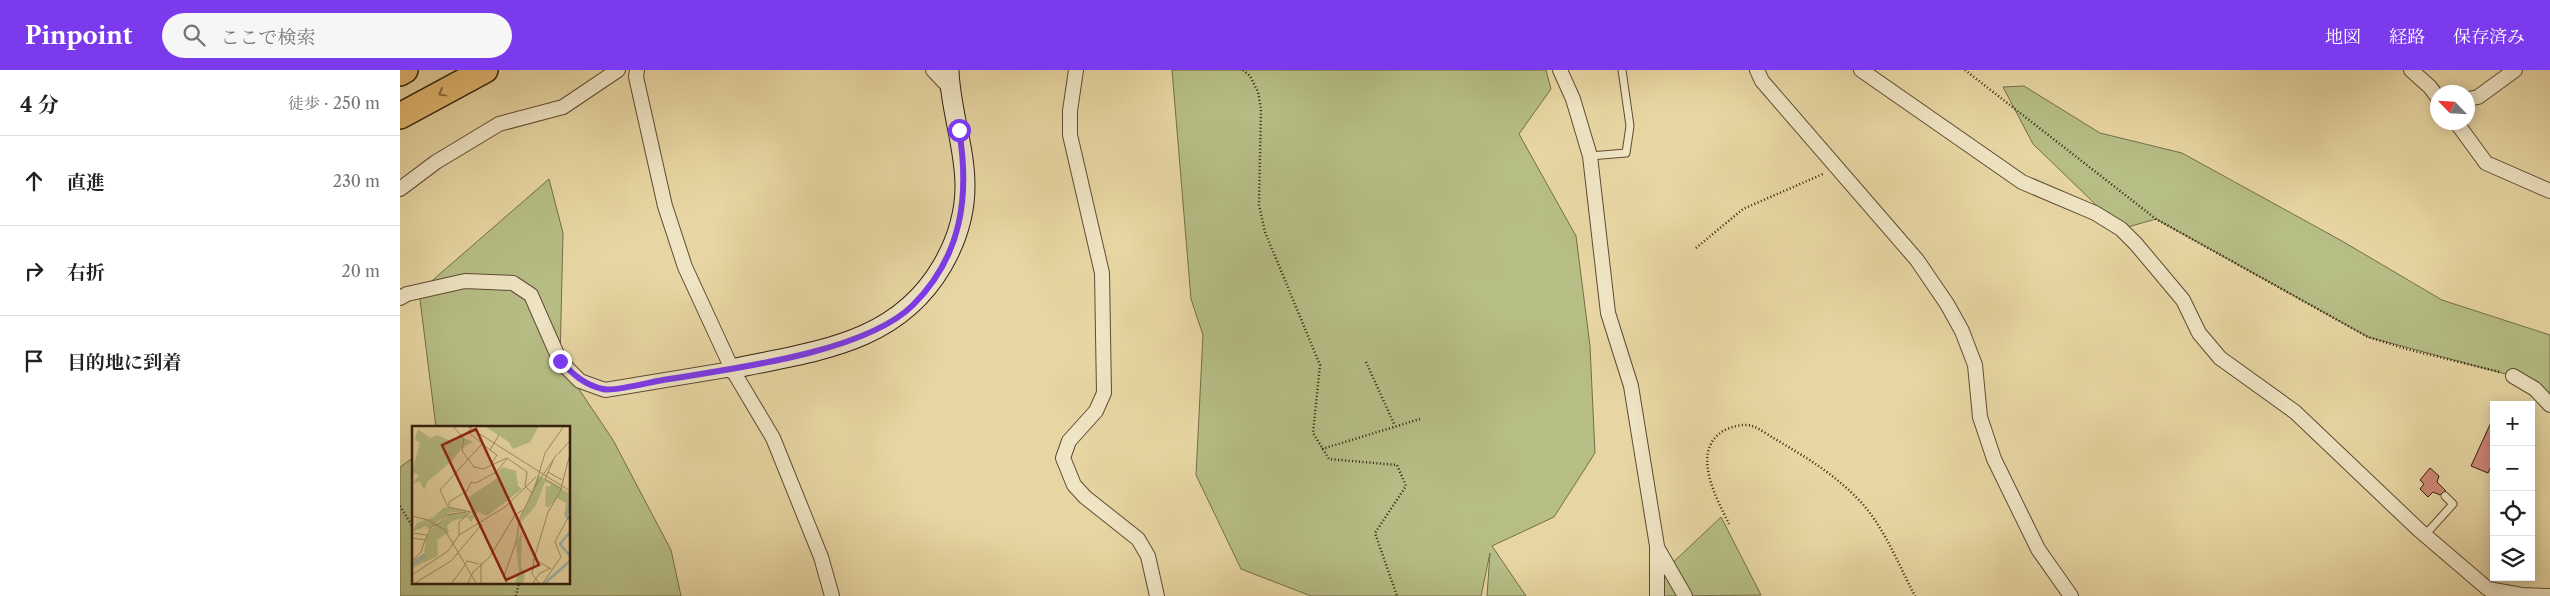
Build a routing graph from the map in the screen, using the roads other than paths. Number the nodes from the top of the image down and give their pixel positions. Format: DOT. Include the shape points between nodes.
graph roads {
  1 [pos="405,70"];
  2 [pos="485,70"];
  3 [pos="618,70"];
  4 [pos="637,70"];
  5 [pos="933,70"];
  6 [pos="1076,70"];
  7 [pos="1560,70"];
  8 [pos="1622,70"];
  9 [pos="1757,70"];
  10 [pos="1861,70"];
  11 [pos="2411,70"];
  12 [pos="2515,70"];
  13 [pos="400,73"];
  14 [pos="949,78"];
  15 [pos="2430,87"];
  16 [pos="2475,98"];
  17 [pos="400,116"];
  18 [pos="2462,130"];
  19 [pos="1590,156"];
  20 [pos="400,189"];
  21 [pos="2550,191"];
  22 [pos="400,298"];
  23 [pos="732,369"];
  24 [pos="2513,376"];
  25 [pos="2550,405"];
  26 [pos="2445,496"];
  27 [pos="2425,535"];
  28 [pos="1657,546"];
  29 [pos="832,596"];
  30 [pos="1157,596"];
  31 [pos="1656,596"];
  32 [pos="1684,596"];
  33 [pos="2071,596"];
  34 [pos="2550,596"];
  1 -- 13 [label="highway"];
  2 -- 17 [label="highway, one-way"];
  3 -- 20 [label="street" via="563,107 499,124 436,162"];
  4 -- 23 [label="street" via="665,206 685,267"];
  5 -- 14 [label="street"];
  6 -- 30 [label="street" via="1070,135 1102,273 1104,393 1096,411 1068,441 1064,458 1074,485 1138,539 1148,556"];
  7 -- 19 [label="street" via="1573,99"];
  8 -- 19 [label="lane" via="1630,126 1626,153"];
  9 -- 33 [label="street" via="1762,81 1917,260 1958,324 1975,365 1980,417 1994,459 2038,550"];
  10 -- 27 [label="street" via="2022,182 2095,213 2120,229 2183,300 2199,334 2220,358 2295,412"];
  11 -- 15 [label="street"];
  12 -- 16 [label="street"];
  14 -- 23 [label="street" via="964,158 965,188 961,219 952,248 936,276 913,305 888,325 845,343"];
  18 -- 21 [label="street" via="2486,163"];
  19 -- 28 [label="street" via="1608,313 1631,386"];
  22 -- 23 [label="street" via="465,282 513,283 531,295 560,361 580,381 605,390"];
  23 -- 29 [label="street" via="774,438 821,557"];
  24 -- 25 [label="street" via="2535,389"];
  26 -- 27 [label="lane" via="2453,504"];
  27 -- 34 [label="street" via="2488,589"];
  28 -- 31 [label="street"];
  28 -- 32 [label="street"];
}
